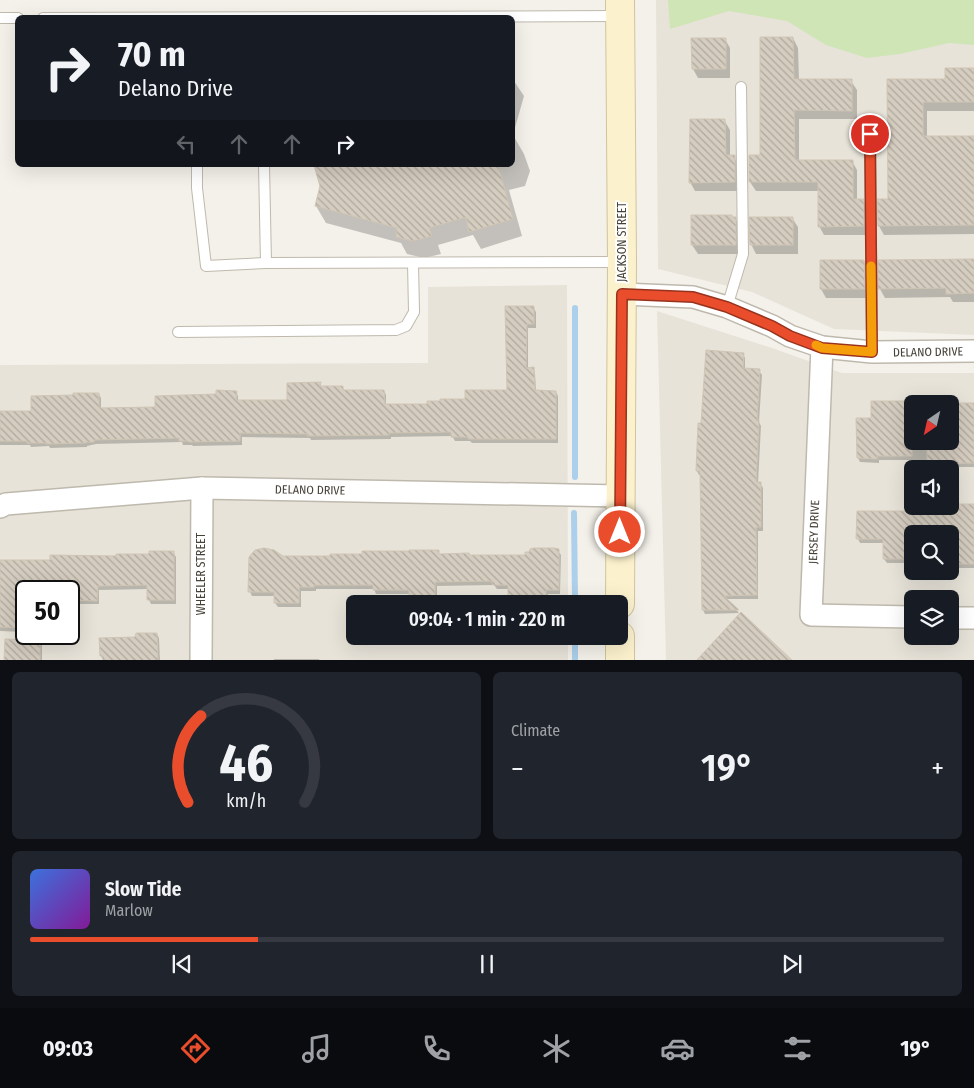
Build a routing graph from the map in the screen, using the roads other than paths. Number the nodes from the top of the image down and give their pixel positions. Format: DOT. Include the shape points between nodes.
graph roads {
  1 [pos="620,8"];
  2 [pos="342,15"];
  3 [pos="0,18"];
  4 [pos="15,18"];
  5 [pos="741,87"];
  6 [pos="870,134"];
  7 [pos="197,167"];
  8 [pos="264,167"];
  9 [pos="622,262"];
  10 [pos="266,263"];
  11 [pos="413,263"];
  12 [pos="622,294"];
  13 [pos="727,307"];
  14 [pos="178,332"];
  15 [pos="822,348"];
  16 [pos="974,351"];
  17 [pos="872,352"];
  18 [pos="202,488"];
  19 [pos="620,496"];
  20 [pos="0,507"];
  21 [pos="620,595"];
  22 [pos="904,617"];
  23 [pos="959,618"];
  24 [pos="974,618"];
  25 [pos="620,645"];
  26 [pos="201,660"];
  27 [pos="620,660"];
  1 -- 2 [label="lane"];
  1 -- 9 [label="main road, JACKSON STREET"];
  3 -- 4 [label="lane"];
  5 -- 13 [label="lane" via="743,254"];
  6 -- 17 [label="lane"];
  7 -- 10 [label="lane" via="206,266"];
  8 -- 10 [label="lane"];
  9 -- 11 [label="lane"];
  9 -- 12 [label="main road, JACKSON STREET"];
  10 -- 11 [label="lane"];
  11 -- 14 [label="lane" via="414,312 406,326 396,330"];
  12 -- 13 [label="street, DELANO DRIVE" via="693,297"];
  12 -- 19 [label="main road, JACKSON STREET"];
  13 -- 15 [label="street, DELANO DRIVE"];
  15 -- 17 [label="street, DELANO DRIVE"];
  15 -- 22 [label="street, JERSEY DRIVE" via="810,615"];
  16 -- 17 [label="street, DELANO DRIVE"];
  18 -- 19 [label="street, DELANO DRIVE"];
  18 -- 20 [label="street, DELANO DRIVE"];
  18 -- 26 [label="street, WHEELER STREET"];
  19 -- 21 [label="main road, JACKSON STREET"];
  23 -- 24 [label="street"];
  25 -- 27 [label="main road"];
}
